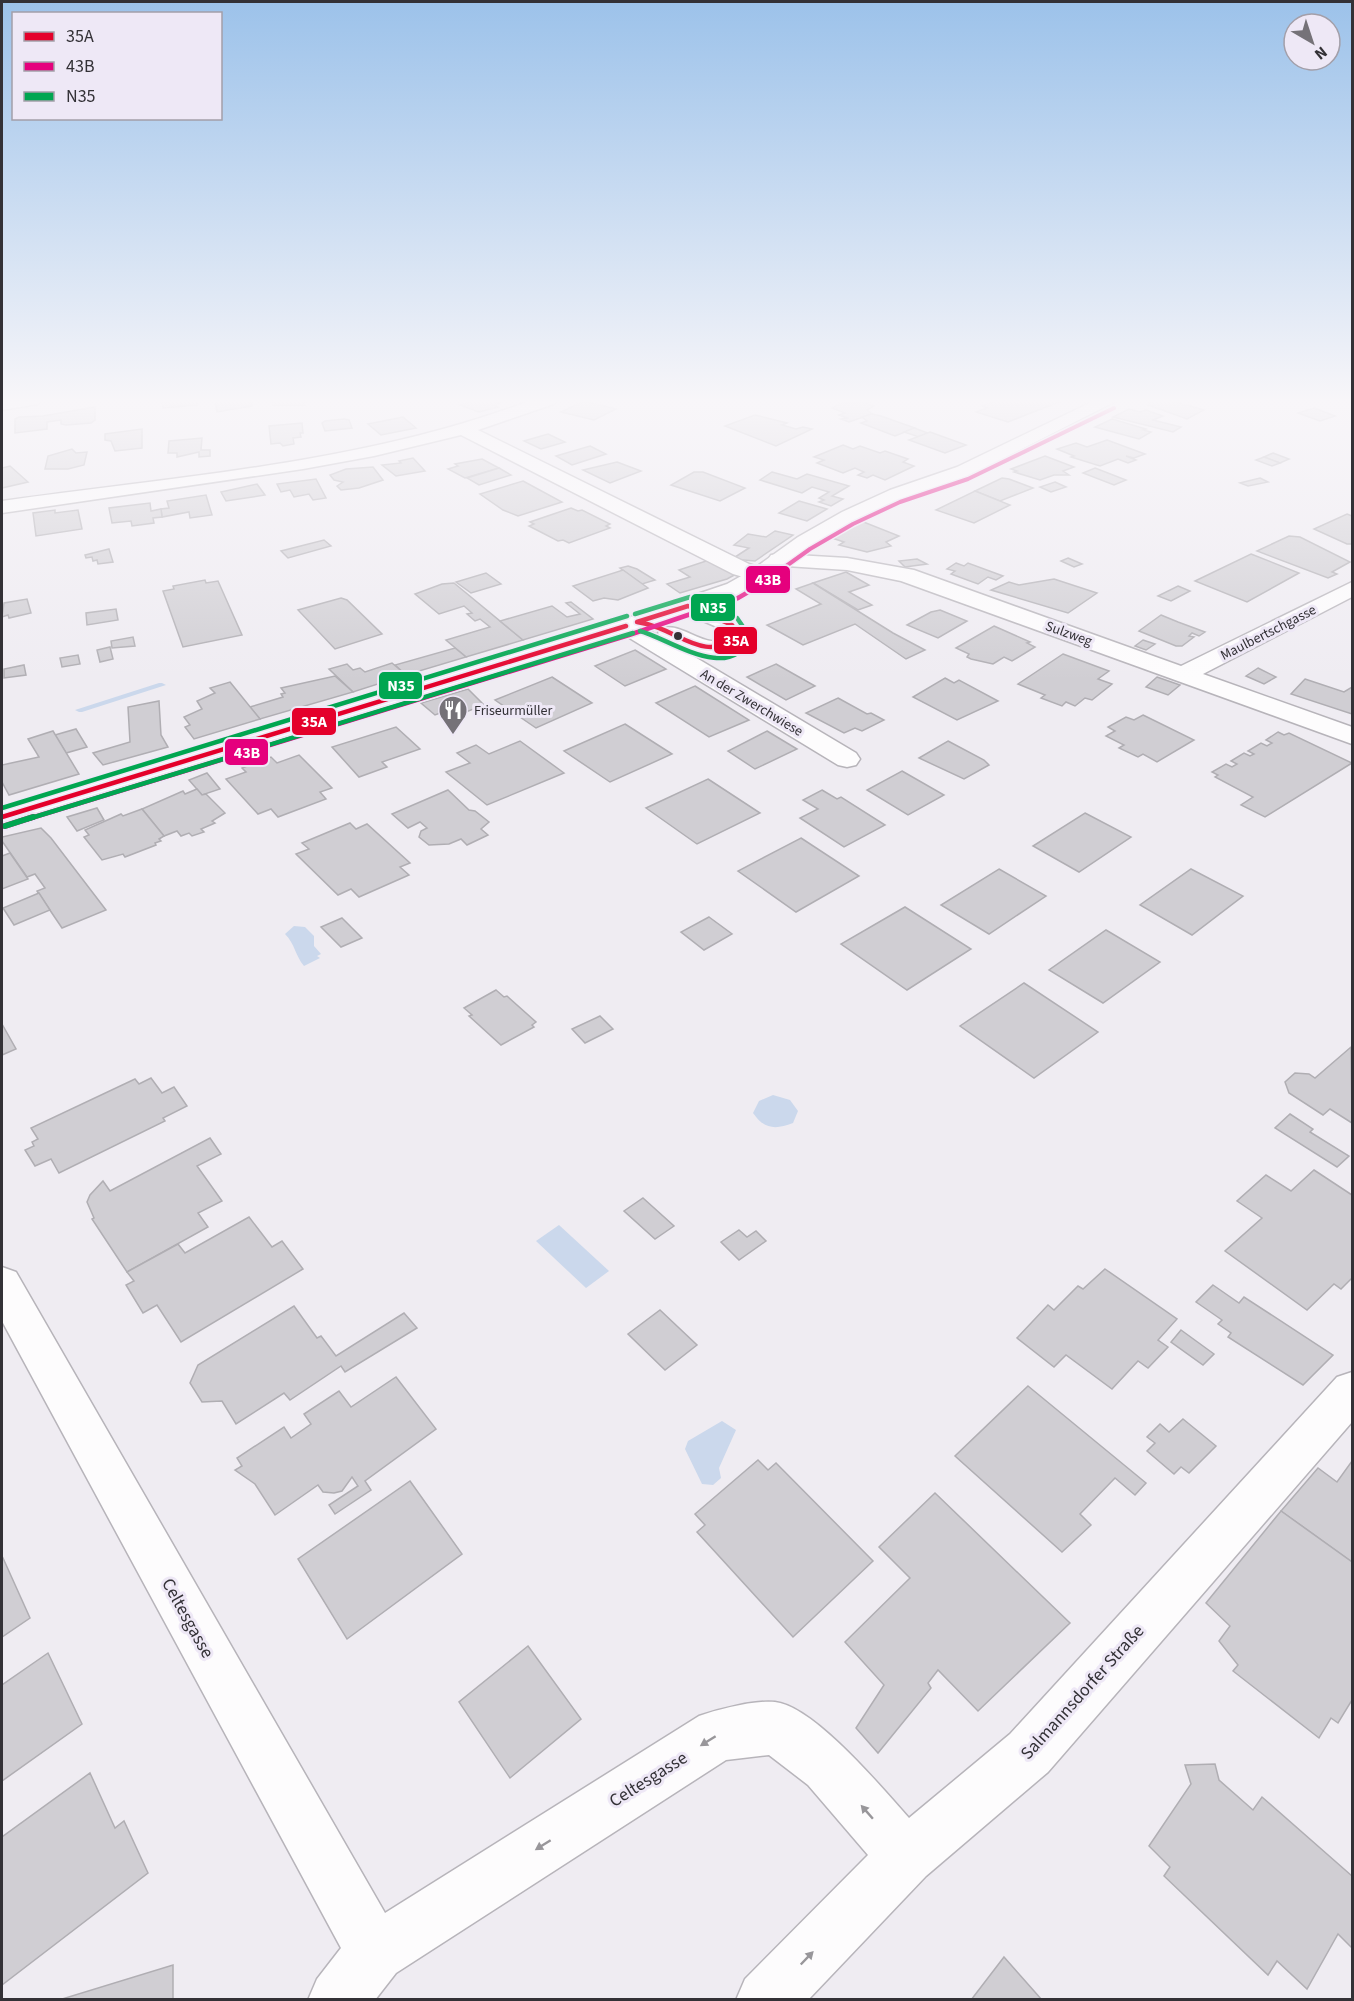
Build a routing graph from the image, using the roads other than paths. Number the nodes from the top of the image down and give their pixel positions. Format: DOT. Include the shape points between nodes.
graph roads {
  1 [pos="95,493"];
  2 [pos="590,493"];
  3 [pos="899,493"];
  4 [pos="2,507"];
  5 [pos="779,560"];
  6 [pos="760,575"];
  7 [pos="1353,589"];
  8 [pos="688,606"];
  9 [pos="633,624"];
  10 [pos="1184,675"];
  11 [pos="1353,736"];
  12 [pos="848,759"];
  13 [pos="2,816"];
  14 [pos="2,1284"];
  15 [pos="1353,1391"];
  16 [pos="906,1856"];
  17 [pos="375,1952"];
  18 [pos="338,2000"];
  19 [pos="766,2000"];
  1 -- 4 [label="street"];
  2 -- 6 [label="street"];
  3 -- 5 [label="street" via="818,532"];
  5 -- 6 [label="street"];
  5 -- 10 [label="street, Sulzweg" via="847,564 906,575"];
  6 -- 8 [label="street"];
  7 -- 10 [label="street, Maulbertschgasse"];
  8 -- 9 [label="street"];
  8 -- 9 [label="street" via="723,619 741,637 728,646 703,648 666,631"];
  9 -- 12 [label="street, An der Zwerchwiese"];
  9 -- 13 [label="street"];
  10 -- 11 [label="street, Sulzweg"];
  14 -- 17 [label="street, Celtesgasse"];
  15 -- 16 [label="street, Salmannsdorfer Straße" via="1029,1753"];
  16 -- 17 [label="street, Celtesgasse, one-way" via="827,1766 776,1728 718,1735"];
  19 -- 16 [label="street, Salmannsdorfer Straße, one-way"];
  17 -- 18 [label="street, Celtesgasse"];
}
